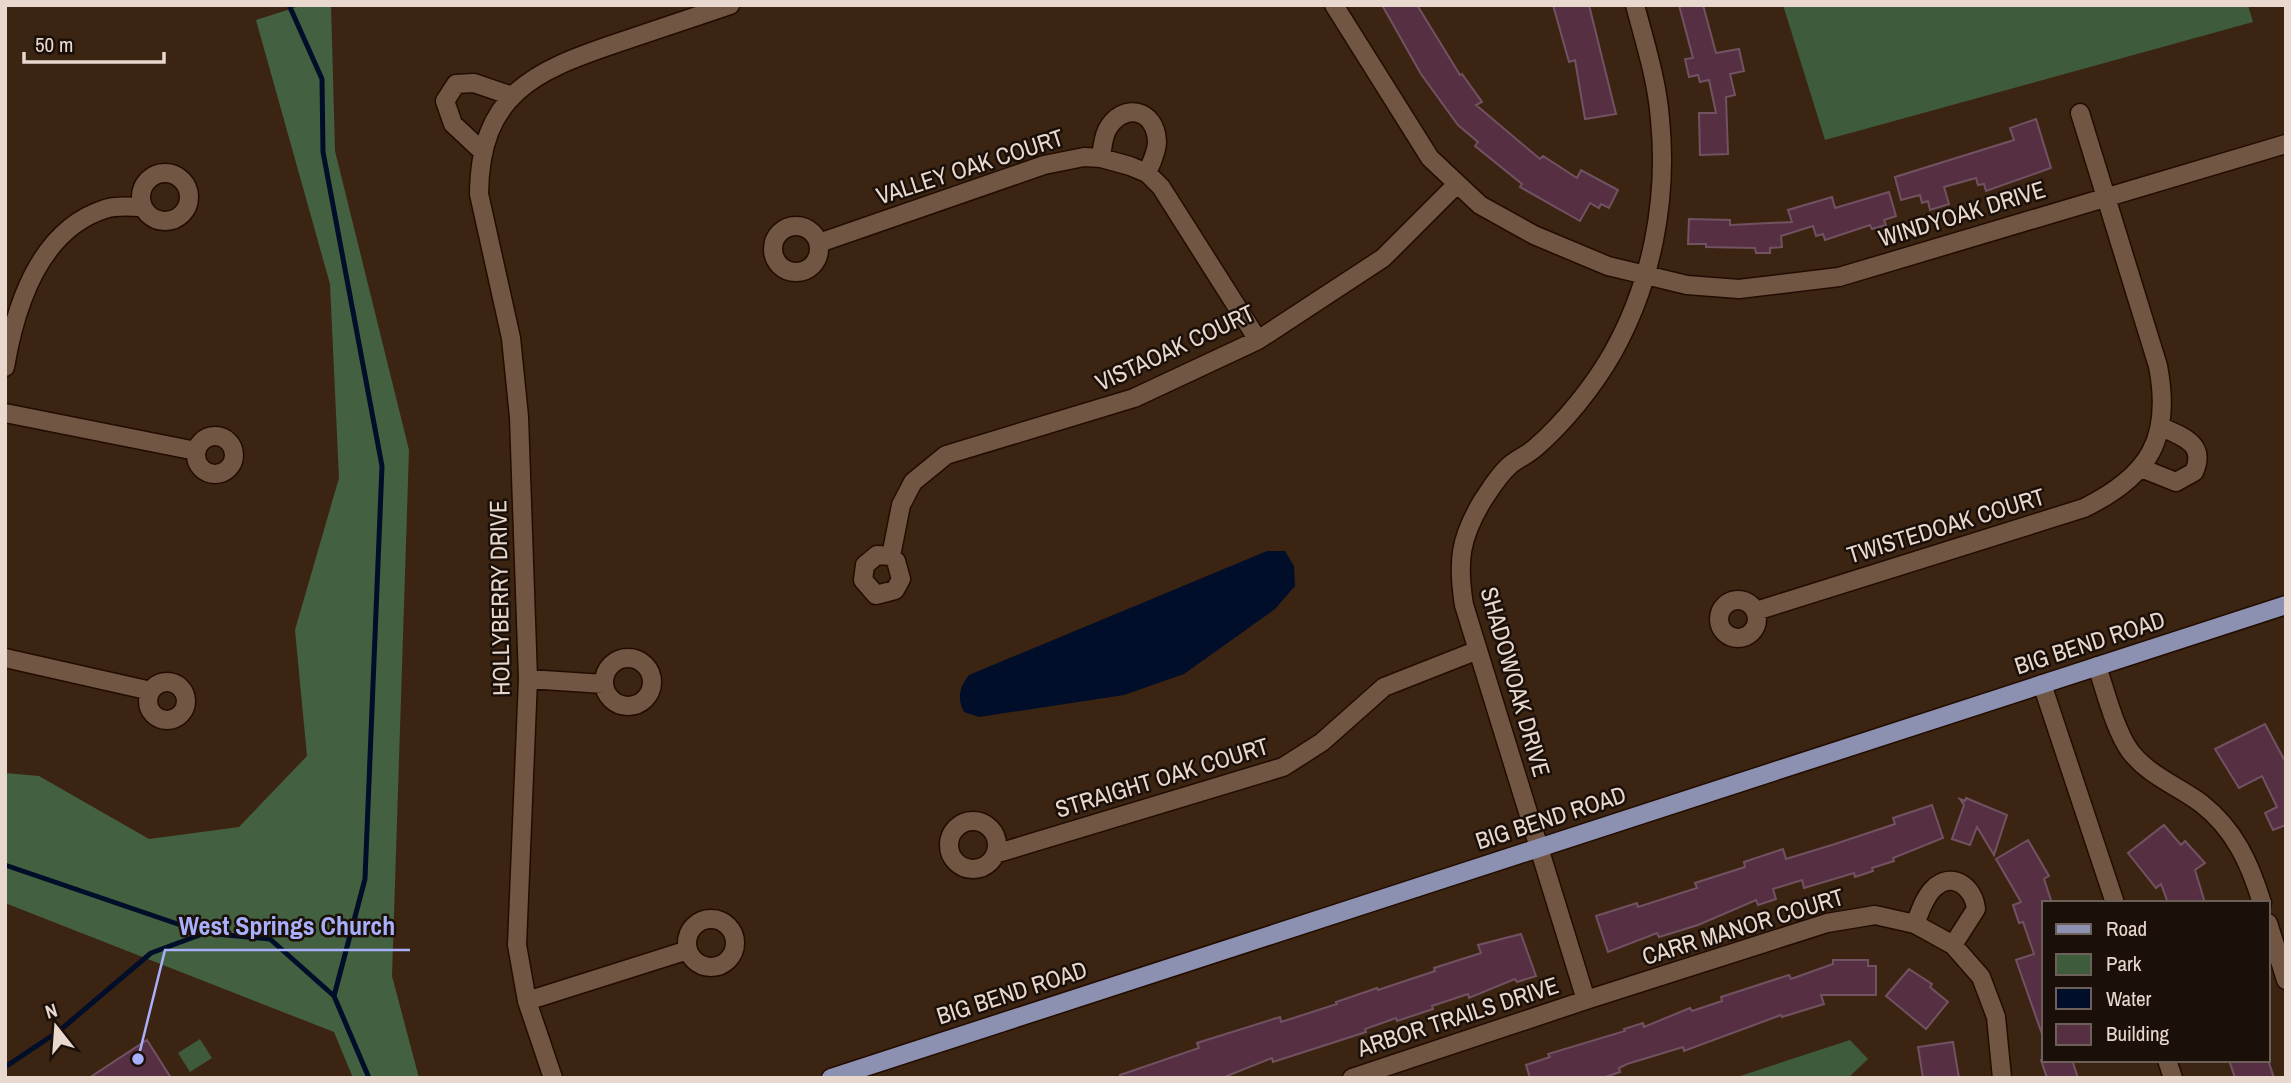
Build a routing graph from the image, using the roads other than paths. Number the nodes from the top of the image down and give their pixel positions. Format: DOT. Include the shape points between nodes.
graph roads {
  1 [pos="730,5"];
  2 [pos="1334,5"];
  3 [pos="1635,5"];
  4 [pos="512,96"];
  5 [pos="2080,113"];
  6 [pos="2286,144"];
  7 [pos="484,152"];
  8 [pos="1101,158"];
  9 [pos="1147,173"];
  10 [pos="1457,184"];
  11 [pos="2105,197"];
  12 [pos="143,206"];
  13 [pos="819,243"];
  14 [pos="1646,277"];
  15 [pos="9,321"];
  16 [pos="1258,340"];
  17 [pos="5,368"];
  18 [pos="5,413"];
  19 [pos="2161,426"];
  20 [pos="196,451"];
  21 [pos="2141,468"];
  22 [pos="891,556"];
  23 [pos="2286,605"];
  24 [pos="1756,611"];
  25 [pos="1478,650"];
  26 [pos="5,658"];
  27 [pos="2097,666"];
  28 [pos="528,679"];
  29 [pos="604,684"];
  30 [pos="2042,684"];
  31 [pos="151,691"];
  32 [pos="1538,848"];
  33 [pos="995,854"];
  34 [pos="2114,901"];
  35 [pos="2261,901"];
  36 [pos="1915,924"];
  37 [pos="2270,929"];
  38 [pos="1953,946"];
  39 [pos="688,950"];
  40 [pos="2286,980"];
  41 [pos="1587,1000"];
  42 [pos="527,1001"];
  43 [pos="1382,1073"];
  44 [pos="553,1078"];
  45 [pos="831,1078"];
  46 [pos="1352,1078"];
  47 [pos="2003,1078"];
  1 -- 4 [label="street, HOLLYBERRY DRIVE" via="553,65"];
  2 -- 10 [label="street, WINDYOAK DRIVE" via="1430,158"];
  3 -- 14 [label="street, SHADOWOAK DRIVE" via="1661,120 1655,248"];
  4 -- 7 [label="street, HOLLYBERRY DRIVE"];
  4 -- 7 [label="street" via="467,82 456,84 445,101 453,124"];
  5 -- 11 [label="street, TWISTEDOAK COURT"];
  6 -- 11 [label="street, WINDYOAK DRIVE"];
  7 -- 28 [label="street, HOLLYBERRY DRIVE" via="478,194 511,338 519,417"];
  8 -- 9 [label="street, VALLEY OAK COURT"];
  8 -- 9 [label="street" via="1105,132 1118,116 1129,111 1142,113 1155,126 1157,141"];
  8 -- 13 [label="street, VALLEY OAK COURT" via="1044,165"];
  9 -- 16 [label="street" via="1161,187"];
  10 -- 14 [label="street, WINDYOAK DRIVE" via="1480,205 1534,235"];
  10 -- 16 [label="street, VISTAOAK COURT" via="1383,258"];
  11 -- 14 [label="street, WINDYOAK DRIVE" via="1839,276 1739,289"];
  11 -- 19 [label="street, TWISTEDOAK COURT" via="2158,366 2163,389"];
  12 -- 15 [label="street" via="107,208 62,238 37,268"];
  14 -- 25 [label="street, SHADOWOAK DRIVE" via="1612,354 1598,374 1535,447 1508,467 1469,523 1459,572"];
  15 -- 17 [label="street"];
  16 -- 22 [label="street, VISTAOAK COURT" via="1134,398 946,455 913,482 901,505"];
  18 -- 20 [label="street"];
  19 -- 21 [label="street, TWISTEDOAK COURT"];
  19 -- 21 [label="street" via="2190,441 2198,465 2188,478 2175,482"];
  21 -- 24 [label="street, TWISTEDOAK COURT" via="2128,482 2084,508"];
  23 -- 27 [label="main road, BIG BEND ROAD"];
  25 -- 32 [label="street, SHADOWOAK DRIVE"];
  25 -- 33 [label="street, STRAIGHT OAK COURT" via="1384,687 1322,742 1283,767"];
  26 -- 31 [label="street"];
  27 -- 30 [label="main road, BIG BEND ROAD"];
  27 -- 35 [label="street" via="2129,750 2161,780 2201,803 2226,826 2237,841"];
  28 -- 29 [label="street"];
  28 -- 42 [label="street, HOLLYBERRY DRIVE" via="517,896 517,945"];
  30 -- 32 [label="main road, BIG BEND ROAD"];
  30 -- 34 [label="street"];
  32 -- 41 [label="street, ARBOR TRAILS DRIVE"];
  32 -- 45 [label="main road, BIG BEND ROAD"];
  36 -- 38 [label="street, CARR MANOR COURT"];
  36 -- 38 [label="street" via="1926,898 1939,884 1965,885 1976,909"];
  36 -- 41 [label="street, CARR MANOR COURT" via="1875,915 1827,923"];
  37 -- 40 [label="street"];
  38 -- 47 [label="street, CARR MANOR COURT" via="1981,977 1996,1017"];
  39 -- 42 [label="street"];
  41 -- 43 [label="street, ARBOR TRAILS DRIVE"];
  42 -- 44 [label="street, HOLLYBERRY DRIVE"];
  43 -- 46 [label="street, ARBOR TRAILS DRIVE"];
}
